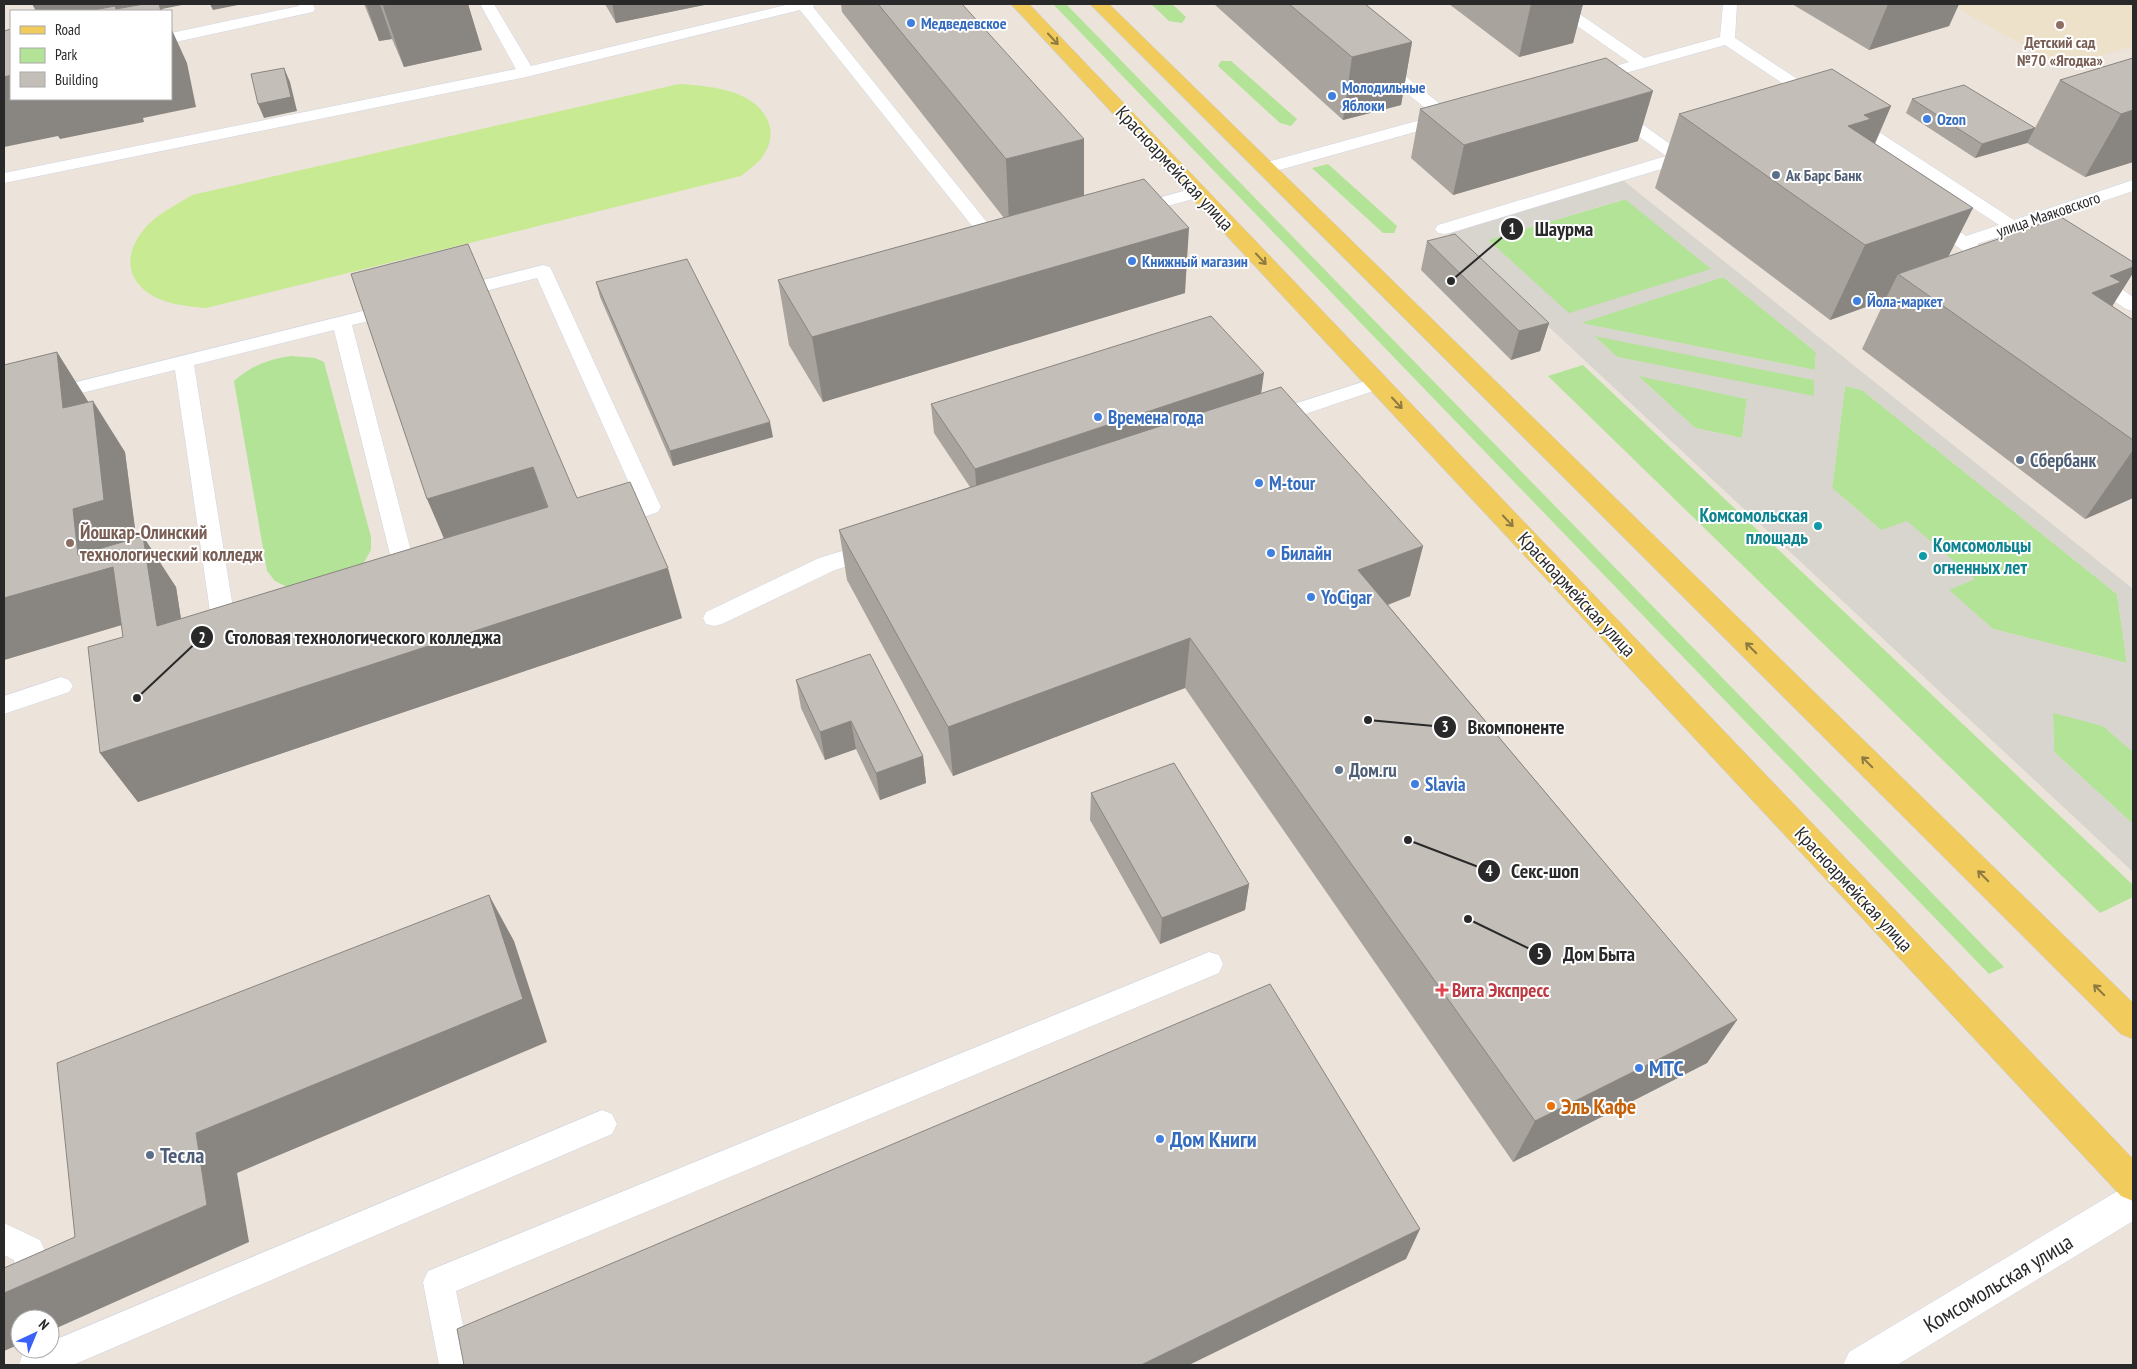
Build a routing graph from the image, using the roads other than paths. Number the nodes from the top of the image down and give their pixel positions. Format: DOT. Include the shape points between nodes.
graph roads {
  1 [pos="306,4"];
  2 [pos="487,4"];
  3 [pos="806,4"];
  4 [pos="1020,4"];
  5 [pos="1099,4"];
  6 [pos="1555,4"];
  7 [pos="1730,4"];
  8 [pos="172,38"];
  9 [pos="1727,40"];
  10 [pos="1366,52"];
  11 [pos="1642,64"];
  12 [pos="526,72"];
  13 [pos="1465,113"];
  14 [pos="1447,118"];
  15 [pos="1707,150"];
  16 [pos="1905,156"];
  17 [pos="1679,158"];
  18 [pos="1266,168"];
  19 [pos="1897,174"];
  20 [pos="4,178"];
  21 [pos="2133,185"];
  22 [pos="1198,192"];
  23 [pos="1914,209"];
  24 [pos="1118,214"];
  25 [pos="2012,226"];
  26 [pos="1444,230"];
  27 [pos="1016,242"];
  28 [pos="1963,243"];
  29 [pos="998,247"];
  30 [pos="979,252"];
  31 [pos="2061,258"];
  32 [pos="2077,268"];
  33 [pos="2011,276"];
  34 [pos="438,298"];
  35 [pos="409,305"];
  36 [pos="2133,305"];
  37 [pos="342,322"];
  38 [pos="184,362"];
  39 [pos="1378,384"];
  40 [pos="4,406"];
  41 [pos="1252,424"];
  42 [pos="594,525"];
  43 [pos="893,542"];
  44 [pos="409,584"];
  45 [pos="714,618"];
  46 [pos="244,636"];
  47 [pos="61,686"];
  48 [pos="4,705"];
  49 [pos="1209,964"];
  50 [pos="2133,1024"];
  51 [pos="602,1124"];
  52 [pos="2133,1184"];
  53 [pos="2133,1200"];
  54 [pos="4,1238"];
  55 [pos="32,1309"];
  56 [pos="35,1365"];
  57 [pos="456,1365"];
  58 [pos="1862,1365"];
  1 -- 8 [label="lane" via="308,9"];
  2 -- 12 [label="lane"];
  3 -- 12 [label="lane"];
  3 -- 29 [label="lane"];
  4 -- 22 [label="main road, Красноармейская улица, one-way"];
  5 -- 18 [label="main road"];
  6 -- 11 [label="lane"];
  7 -- 9 [label="lane"];
  9 -- 11 [label="lane"];
  9 -- 16 [label="lane"];
  10 -- 14 [label="lane"];
  11 -- 17 [label="lane" via="1575,83"];
  12 -- 20 [label="lane"];
  13 -- 14 [label="lane"];
  14 -- 18 [label="lane"];
  15 -- 17 [label="lane"];
  16 -- 19 [label="lane"];
  16 -- 25 [label="lane"];
  17 -- 26 [label="lane"];
  50 -- 18 [label="main road, one-way"];
  21 -- 25 [label="lane, улица Маяковского"];
  22 -- 24 [label="lane"];
  22 -- 39 [label="main road, Красноармейская улица, one-way"];
  23 -- 28 [label="lane"];
  25 -- 28 [label="lane, улица Маяковского"];
  25 -- 31 [label="lane"];
  27 -- 29 [label="lane"];
  28 -- 33 [label="lane"];
  29 -- 30 [label="lane"];
  32 -- 36 [label="lane"];
  34 -- 42 [label="lane" via="543,271 650,508"];
  35 -- 37 [label="lane"];
  37 -- 38 [label="lane"];
  37 -- 44 [label="lane"];
  38 -- 40 [label="lane"];
  38 -- 46 [label="lane" via="226,642"];
  39 -- 41 [label="lane"];
  39 -- 52 [label="main road, Красноармейская улица, one-way"];
  43 -- 45 [label="lane" via="827,564"];
  47 -- 48 [label="lane"];
  49 -- 57 [label="lane" via="439,1282"];
  51 -- 56 [label="lane"];
  53 -- 58 [label="main road, Комсомольская улица"];
  54 -- 55 [label="lane" via="30,1251"];
}
